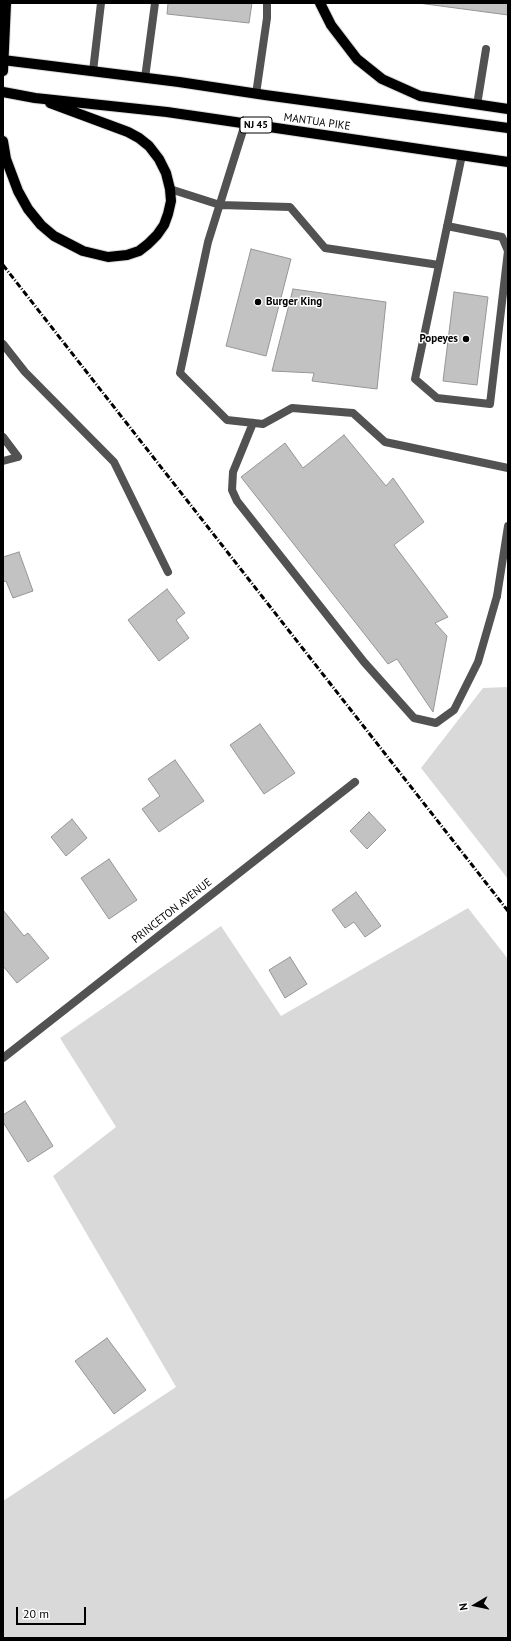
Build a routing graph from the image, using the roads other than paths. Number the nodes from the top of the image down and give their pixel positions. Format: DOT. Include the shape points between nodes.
graph roads {
  1 [pos="6,3"];
  2 [pos="101,3"];
  3 [pos="155,3"];
  4 [pos="267,3"];
  5 [pos="320,3"];
  6 [pos="486,49"];
  7 [pos="3,64"];
  8 [pos="93,71"];
  9 [pos="145,78"];
  10 [pos="3,92"];
  11 [pos="256,94"];
  12 [pos="35,98"];
  13 [pos="477,105"];
  14 [pos="508,109"];
  15 [pos="245,124"];
  16 [pos="508,128"];
  17 [pos="3,141"];
  18 [pos="462,155"];
  19 [pos="508,162"];
  20 [pos="170,189"];
  21 [pos="220,204"];
  22 [pos="447,226"];
  23 [pos="439,265"];
  24 [pos="504,312"];
  25 [pos="3,344"];
  26 [pos="253,423"];
  27 [pos="3,437"];
  28 [pos="3,461"];
  29 [pos="508,468"];
  30 [pos="508,526"];
  31 [pos="168,572"];
  32 [pos="355,782"];
  33 [pos="3,1058"];
  1 -- 7 [label="main road"];
  2 -- 8 [label="street"];
  3 -- 9 [label="street"];
  4 -- 11 [label="street"];
  5 -- 13 [label="main road" via="331,25 357,59 382,79 420,96"];
  6 -- 13 [label="street"];
  7 -- 8 [label="main road, MANTUA PIKE"];
  8 -- 9 [label="main road, MANTUA PIKE"];
  9 -- 11 [label="main road, MANTUA PIKE"];
  10 -- 12 [label="main road, MANTUA PIKE / NJ 45"];
  11 -- 16 [label="main road, MANTUA PIKE"];
  12 -- 15 [label="main road, MANTUA PIKE / NJ 45" via="167,112"];
  12 -- 20 [label="main road" via="139,138 159,159"];
  13 -- 14 [label="main road"];
  15 -- 18 [label="main road, MANTUA PIKE / NJ 45"];
  15 -- 21 [label="street"];
  17 -- 20 [label="main road" via="11,175 28,209 41,225 54,236 99,256 118,257 138,251 148,244 164,225 168,214"];
  18 -- 19 [label="main road, MANTUA PIKE / NJ 45"];
  18 -- 22 [label="street"];
  20 -- 21 [label="street"];
  21 -- 23 [label="street" via="290,207 325,248"];
  21 -- 26 [label="street" via="208,242 180,373 227,420"];
  22 -- 23 [label="street"];
  22 -- 24 [label="street" via="502,237 508,251"];
  23 -- 24 [label="street" via="415,379 437,398 490,404"];
  25 -- 31 [label="street" via="25,372 114,462"];
  26 -- 29 [label="street" via="263,424 292,408 353,413 385,442"];
  26 -- 30 [label="street" via="233,472 232,490 237,501 364,662 414,718 436,723 454,710 478,662 497,596"];
  27 -- 28 [label="street" via="18,457"];
  32 -- 33 [label="street, PRINCETON AVENUE"];
}
